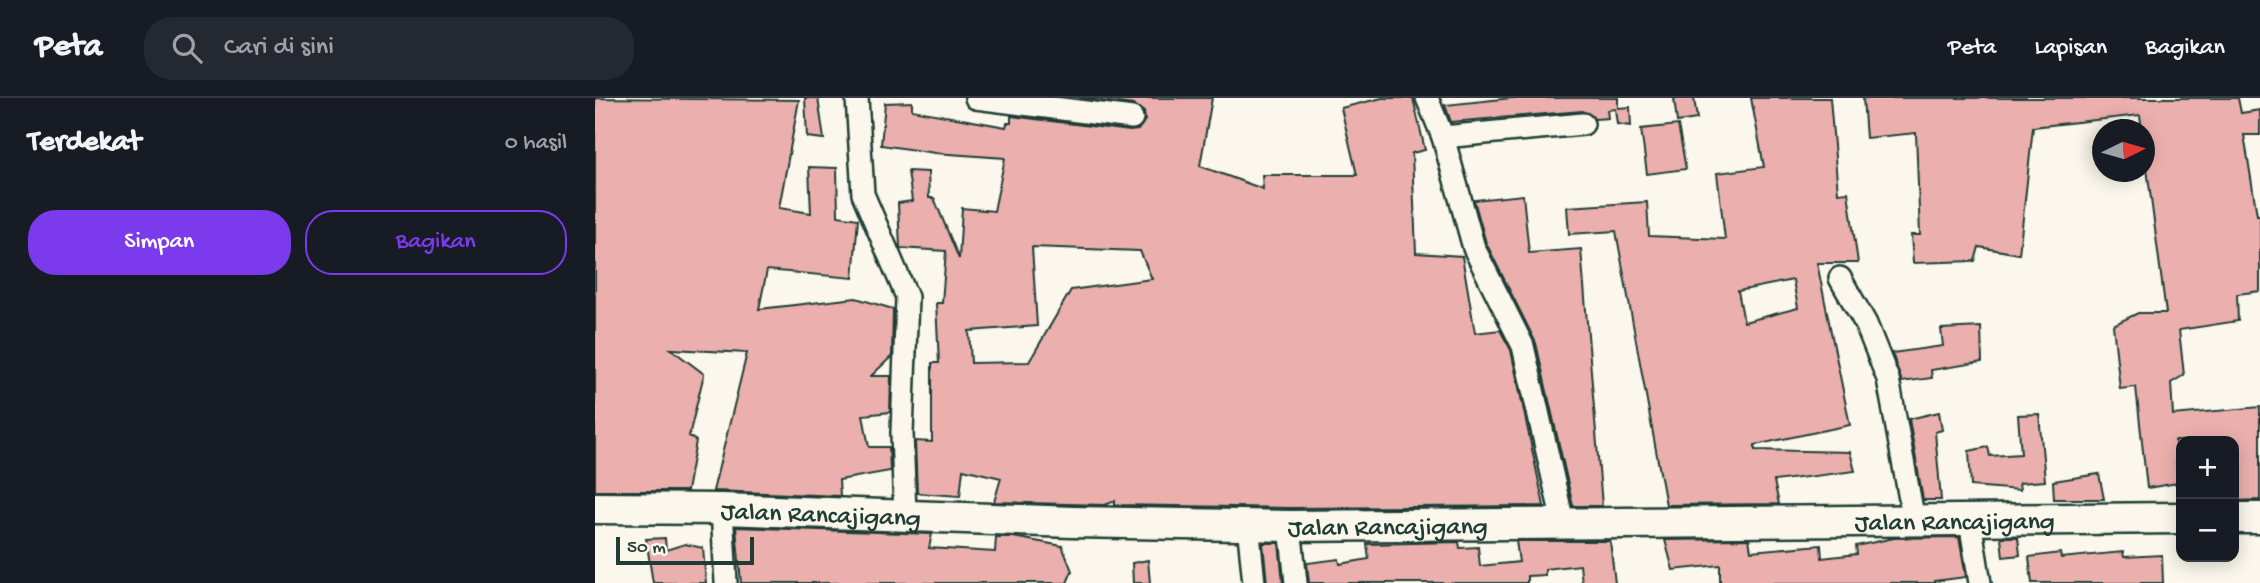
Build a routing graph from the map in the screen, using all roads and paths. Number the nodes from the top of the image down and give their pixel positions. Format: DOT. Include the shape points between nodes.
graph roads {
  1 [pos="857,98"];
  2 [pos="976,98"];
  3 [pos="1427,98"];
  4 [pos="1132,118"];
  5 [pos="1583,124"];
  6 [pos="1443,137"];
  7 [pos="1840,278"];
  8 [pos="595,508"];
  9 [pos="722,509"];
  10 [pos="905,514"];
  11 [pos="2239,518"];
  12 [pos="2260,518"];
  13 [pos="2176,519"];
  14 [pos="1970,521"];
  15 [pos="1563,522"];
  16 [pos="1915,522"];
  17 [pos="1248,524"];
  18 [pos="1290,526"];
  19 [pos="726,583"];
  20 [pos="1255,583"];
  21 [pos="1296,583"];
  22 [pos="1979,583"];
  1 -- 10 [label="street" via="863,194 907,298 902,433"];
  2 -- 4 [label="street"];
  3 -- 6 [label="street"];
  5 -- 6 [label="street"];
  6 -- 15 [label="street" via="1474,248 1526,356"];
  7 -- 16 [label="street" via="1888,379"];
  8 -- 9 [label="main road, Jalan Rancajigang"];
  9 -- 10 [label="main road, Jalan Rancajigang"];
  9 -- 19 [label="street"];
  10 -- 17 [label="main road, Jalan Rancajigang"];
  11 -- 12 [label="main road"];
  13 -- 14 [label="main road, Jalan Rancajigang"];
  14 -- 16 [label="main road, Jalan Rancajigang"];
  14 -- 22 [label="street"];
  15 -- 16 [label="main road, Jalan Rancajigang"];
  15 -- 18 [label="main road, Jalan Rancajigang"];
  17 -- 18 [label="main road, Jalan Rancajigang"];
  17 -- 20 [label="street"];
  18 -- 21 [label="street"];
}
